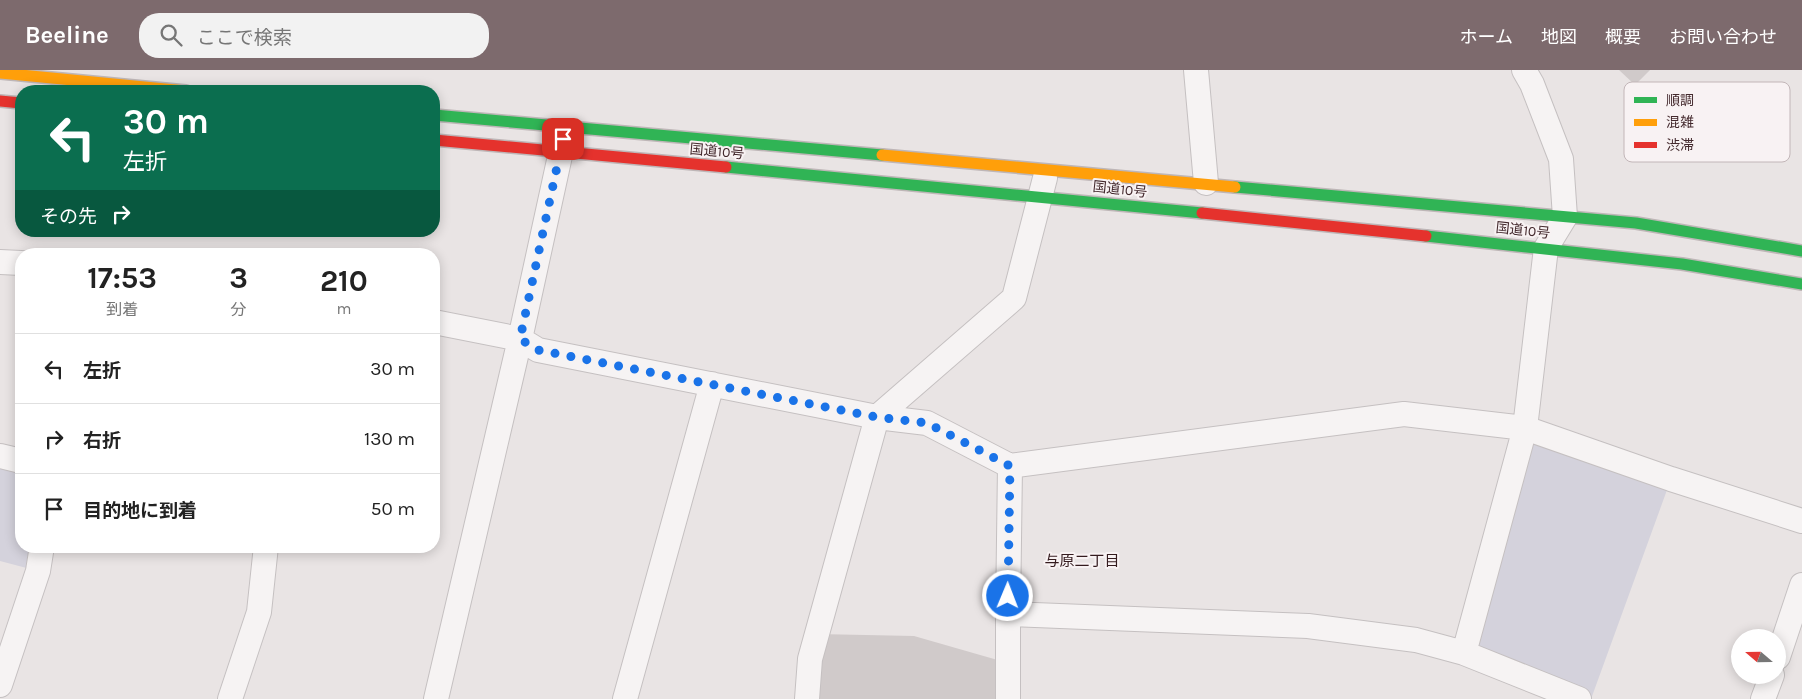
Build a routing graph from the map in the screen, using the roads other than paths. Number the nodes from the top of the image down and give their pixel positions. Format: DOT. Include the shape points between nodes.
graph roads {
  1 [pos="1196,70"];
  2 [pos="1524,70"];
  3 [pos="0,73"];
  4 [pos="124,85"];
  5 [pos="0,101"];
  6 [pos="15,102"];
  7 [pos="440,116"];
  8 [pos="566,127"];
  9 [pos="440,141"];
  10 [pos="561,152"];
  11 [pos="1047,169"];
  12 [pos="1206,184"];
  13 [pos="1040,196"];
  14 [pos="1565,217"];
  15 [pos="1546,248"];
  16 [pos="1802,252"];
  17 [pos="0,262"];
  18 [pos="15,263"];
  19 [pos="1802,284"];
  20 [pos="440,323"];
  21 [pos="520,339"];
  22 [pos="712,384"];
  23 [pos="876,417"];
  24 [pos="1525,428"];
  25 [pos="0,456"];
  26 [pos="15,460"];
  27 [pos="1010,466"];
  28 [pos="1802,521"];
  29 [pos="41,553"];
  30 [pos="265,553"];
  31 [pos="1802,585"];
  32 [pos="1008,614"];
  33 [pos="1786,633"];
  34 [pos="1464,653"];
  35 [pos="2,675"];
  36 [pos="1769,684"];
  37 [pos="230,699"];
  38 [pos="436,699"];
  39 [pos="625,699"];
  40 [pos="807,699"];
  41 [pos="1008,699"];
  42 [pos="1579,699"];
  43 [pos="1763,699"];
  1 -- 12 [label="street"];
  2 -- 14 [label="street" via="1561,159"];
  3 -- 4 [label="highway"];
  5 -- 6 [label="highway"];
  7 -- 8 [label="highway, 国道10号"];
  8 -- 10 [label="street"];
  8 -- 11 [label="highway, 国道10号"];
  9 -- 10 [label="highway, 国道10号"];
  10 -- 13 [label="highway, 国道10号"];
  10 -- 21 [label="street"];
  11 -- 12 [label="highway, 国道10号"];
  11 -- 13 [label="street"];
  12 -- 14 [label="highway, 国道10号"];
  13 -- 15 [label="highway, 国道10号"];
  13 -- 23 [label="street" via="1014,298"];
  14 -- 15 [label="street"];
  14 -- 16 [label="highway, 国道10号" via="1636,223"];
  15 -- 19 [label="highway, 国道10号" via="1682,264"];
  15 -- 24 [label="street"];
  17 -- 18 [label="street"];
  20 -- 21 [label="street"];
  21 -- 22 [label="street" via="538,350"];
  21 -- 38 [label="street"];
  22 -- 23 [label="street"];
  22 -- 39 [label="street"];
  23 -- 27 [label="street" via="927,423"];
  23 -- 40 [label="street" via="810,659"];
  24 -- 27 [label="street" via="1404,414"];
  24 -- 28 [label="street"];
  24 -- 34 [label="street"];
  25 -- 26 [label="street"];
  27 -- 32 [label="street"];
  29 -- 35 [label="street" via="38,571"];
  30 -- 37 [label="street" via="259,612"];
  31 -- 33 [label="street"];
  32 -- 34 [label="street" via="1308,626 1416,640"];
  32 -- 41 [label="street"];
  34 -- 42 [label="street"];
  36 -- 43 [label="street"];
}
